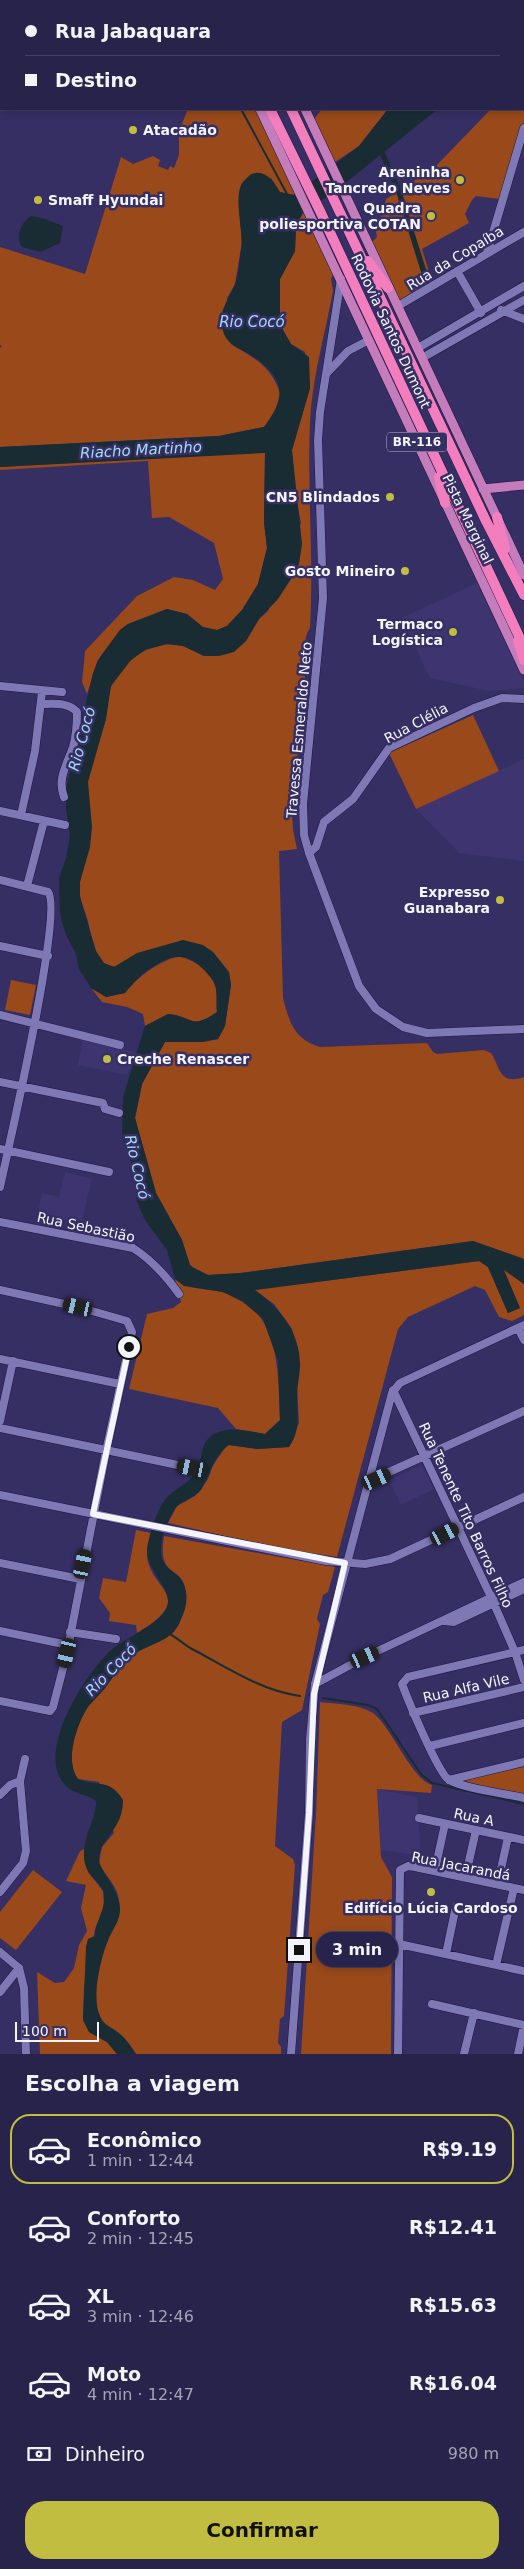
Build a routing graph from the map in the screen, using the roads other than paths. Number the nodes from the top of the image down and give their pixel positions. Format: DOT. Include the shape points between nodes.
graph roads {
  1 [pos="261,110"];
  2 [pos="269,110"];
  3 [pos="291,110"];
  4 [pos="308,110"];
  5 [pos="524,128"];
  6 [pos="292,164"];
  7 [pos="524,232"];
  8 [pos="354,241"];
  9 [pos="488,253"];
  10 [pos="457,271"];
  11 [pos="341,278"];
  12 [pos="524,286"];
  13 [pos="388,288"];
  14 [pos="524,300"];
  15 [pos="496,303"];
  16 [pos="398,306"];
  17 [pos="502,312"];
  18 [pos="481,313"];
  19 [pos="524,319"];
  20 [pos="369,340"];
  21 [pos="418,348"];
  22 [pos="422,358"];
  23 [pos="326,374"];
  24 [pos="435,459"];
  25 [pos="524,486"];
  26 [pos="483,489"];
  27 [pos="445,503"];
  28 [pos="497,517"];
  29 [pos="510,564"];
  30 [pos="524,575"];
  31 [pos="524,595"];
  32 [pos="511,619"];
  33 [pos="524,647"];
  34 [pos="524,660"];
  35 [pos="524,670"];
  36 [pos="0,686"];
  37 [pos="42,692"];
  38 [pos="524,699"];
  39 [pos="41,704"];
  40 [pos="61,704"];
  41 [pos="64,797"];
  42 [pos="0,811"];
  43 [pos="21,815"];
  44 [pos="44,821"];
  45 [pos="65,826"];
  46 [pos="309,852"];
  47 [pos="0,880"];
  48 [pos="28,886"];
  49 [pos="0,946"];
  50 [pos="48,956"];
  51 [pos="0,1015"];
  52 [pos="35,1022"];
  53 [pos="524,1029"];
  54 [pos="120,1045"];
  55 [pos="0,1082"];
  56 [pos="21,1086"];
  57 [pos="119,1113"];
  58 [pos="4,1150"];
  59 [pos="109,1172"];
  60 [pos="0,1187"];
  61 [pos="0,1222"];
  62 [pos="0,1290"];
  63 [pos="179,1294"];
  64 [pos="521,1326"];
  65 [pos="524,1340"];
  66 [pos="0,1359"];
  67 [pos="13,1362"];
  68 [pos="120,1384"];
  69 [pos="394,1390"];
  70 [pos="524,1411"];
  71 [pos="0,1421"];
  72 [pos="0,1428"];
  73 [pos="106,1451"];
  74 [pos="425,1457"];
  75 [pos="192,1468"];
  76 [pos="368,1482"];
  77 [pos="0,1494"];
  78 [pos="524,1497"];
  79 [pos="93,1514"];
  80 [pos="458,1527"];
  81 [pos="0,1563"];
  82 [pos="345,1563"];
  83 [pos="80,1579"];
  84 [pos="524,1582"];
  85 [pos="524,1589"];
  86 [pos="493,1600"];
  87 [pos="0,1631"];
  88 [pos="70,1632"];
  89 [pos="116,1639"];
  90 [pos="68,1645"];
  91 [pos="524,1650"];
  92 [pos="515,1652"];
  93 [pos="524,1680"];
  94 [pos="315,1684"];
  95 [pos="524,1687"];
  96 [pos="0,1701"];
  97 [pos="413,1713"];
  98 [pos="524,1723"];
  99 [pos="430,1746"];
  100 [pos="25,1759"];
  101 [pos="524,1762"];
  102 [pos="20,1780"];
  103 [pos="449,1780"];
  104 [pos="0,1796"];
  105 [pos="524,1798"];
  106 [pos="418,1818"];
  107 [pos="445,1824"];
  108 [pos="476,1830"];
  109 [pos="508,1837"];
  110 [pos="524,1840"];
  111 [pos="436,1865"];
  112 [pos="468,1870"];
  113 [pos="499,1878"];
  114 [pos="514,1888"];
  115 [pos="524,1890"];
  116 [pos="0,1892"];
  117 [pos="456,1906"];
  118 [pos="399,1944"];
  119 [pos="0,1952"];
  120 [pos="446,1954"];
  121 [pos="496,1965"];
  122 [pos="19,1968"];
  123 [pos="524,1971"];
  124 [pos="0,1992"];
  125 [pos="432,2004"];
  126 [pos="474,2013"];
  127 [pos="524,2025"];
  128 [pos="26,2054"];
  129 [pos="291,2054"];
  130 [pos="398,2054"];
  131 [pos="464,2054"];
  132 [pos="518,2054"];
  1 -- 6 [label="main road, Pista Marginal / BR-116"];
  2 -- 6 [label="highway, Rodovia Santos Dumont / BR-116"];
  3 -- 8 [label="highway, Rodovia Santos Dumont / BR-116"];
  4 -- 13 [label="main road, Pista Marginal / BR-116"];
  5 -- 9 [label="street"];
  6 -- 11 [label="main road, Pista Marginal / BR-116" via="310,215"];
  6 -- 24 [label="highway, Rodovia Santos Dumont / BR-116" via="320,211"];
  7 -- 9 [label="street, Rua da Copaíba"];
  8 -- 13 [label="highway"];
  8 -- 29 [label="highway, Rodovia Santos Dumont / BR-116" via="486,521"];
  9 -- 10 [label="street, Rua da Copaíba"];
  10 -- 16 [label="street, Rua da Copaíba"];
  10 -- 18 [label="street"];
  11 -- 20 [label="main road, Pista Marginal / BR-116"];
  11 -- 23 [label="street, Travessa Esmeraldo Neto"];
  12 -- 15 [label="street"];
  13 -- 16 [label="main road, Pista Marginal / BR-116"];
  14 -- 17 [label="street"];
  15 -- 17 [label="street"];
  15 -- 18 [label="street"];
  16 -- 21 [label="main road, Pista Marginal / BR-116"];
  17 -- 19 [label="street"];
  17 -- 22 [label="street"];
  18 -- 21 [label="street"];
  20 -- 23 [label="street" via="348,351"];
  20 -- 27 [label="main road, Pista Marginal / BR-116"];
  21 -- 22 [label="main road, Pista Marginal / BR-116"];
  22 -- 26 [label="main road, Pista Marginal / BR-116"];
  23 -- 46 [label="street, Travessa Esmeraldo Neto" via="318,440 322,606 302,814"];
  24 -- 27 [label="highway"];
  24 -- 32 [label="highway, Rodovia Santos Dumont / BR-116"];
  25 -- 26 [label="main road"];
  26 -- 28 [label="main road, Pista Marginal / BR-116"];
  27 -- 35 [label="main road, Pista Marginal / BR-116"];
  28 -- 29 [label="highway"];
  28 -- 30 [label="main road, Pista Marginal / BR-116"];
  29 -- 31 [label="highway, Rodovia Santos Dumont / BR-116"];
  32 -- 33 [label="highway, Rodovia Santos Dumont / BR-116"];
  32 -- 34 [label="highway"];
  36 -- 37 [label="street"];
  37 -- 39 [label="street"];
  37 -- 40 [label="street" via="63,690"];
  38 -- 46 [label="street, Rua Clélia" via="502,698 474,708 389,748 353,799 326,820 316,847"];
  39 -- 40 [label="street"];
  39 -- 43 [label="street"];
  40 -- 41 [label="street" via="71,706 77,712 73,746 60,787"];
  42 -- 43 [label="street"];
  43 -- 44 [label="street"];
  44 -- 45 [label="street"];
  44 -- 48 [label="street"];
  46 -- 53 [label="street, Travessa Esmeraldo Neto" via="359,986 382,1015 407,1029 427,1033"];
  47 -- 48 [label="street"];
  48 -- 50 [label="street" via="51,896"];
  49 -- 50 [label="street"];
  50 -- 52 [label="street"];
  51 -- 52 [label="street"];
  52 -- 54 [label="street"];
  52 -- 56 [label="street"];
  55 -- 56 [label="street"];
  56 -- 57 [label="street" via="103,1103 105,1109"];
  56 -- 58 [label="street"];
  58 -- 59 [label="street"];
  58 -- 60 [label="street"];
  61 -- 63 [label="street, Rua Sebastião" via="133,1248 144,1254"];
  62 -- 68 [label="street" via="127,1321 132,1332"];
  64 -- 65 [label="street"];
  64 -- 69 [label="street" via="400,1382"];
  66 -- 67 [label="street"];
  67 -- 68 [label="street"];
  67 -- 71 [label="street"];
  68 -- 73 [label="street"];
  69 -- 74 [label="street, Rua Tenente Tito Barros Filho"];
  69 -- 76 [label="street"];
  70 -- 74 [label="street"];
  72 -- 73 [label="street"];
  73 -- 75 [label="street"];
  73 -- 79 [label="street"];
  74 -- 76 [label="street"];
  74 -- 80 [label="street, Rua Tenente Tito Barros Filho"];
  76 -- 82 [label="street"];
  77 -- 79 [label="street"];
  78 -- 80 [label="street"];
  79 -- 82 [label="street"];
  79 -- 83 [label="street"];
  80 -- 82 [label="street" via="390,1559 365,1564"];
  80 -- 86 [label="street, Rua Tenente Tito Barros Filho"];
  81 -- 83 [label="street"];
  82 -- 94 [label="street"];
  83 -- 88 [label="street"];
  84 -- 86 [label="street"];
  85 -- 86 [label="street"];
  86 -- 92 [label="street, Rua Tenente Tito Barros Filho"];
  86 -- 94 [label="street" via="454,1622 442,1621"];
  87 -- 90 [label="street"];
  88 -- 89 [label="street"];
  88 -- 90 [label="street"];
  90 -- 96 [label="street" via="50,1711"];
  91 -- 92 [label="street"];
  92 -- 93 [label="street, Rua Tenente Tito Barros Filho"];
  92 -- 97 [label="street" via="408,1676 402,1684"];
  94 -- 129 [label="street"];
  95 -- 97 [label="street, Rua Alfa Vile"];
  97 -- 99 [label="street"];
  98 -- 99 [label="street"];
  99 -- 103 [label="street"];
  100 -- 102 [label="street"];
  101 -- 103 [label="street"];
  102 -- 104 [label="street"];
  102 -- 116 [label="street" via="26,1852 23,1863"];
  103 -- 105 [label="street"];
  106 -- 107 [label="street, Rua A"];
  107 -- 108 [label="street, Rua A"];
  107 -- 111 [label="street"];
  108 -- 109 [label="street, Rua A"];
  108 -- 112 [label="street"];
  109 -- 110 [label="street, Rua A"];
  109 -- 113 [label="street"];
  114 -- 115 [label="street, Rua Jacarandá"];
  114 -- 118 [label="street, Rua Jacarandá" via="415,1867 402,1868 399,1875"];
  114 -- 121 [label="street"];
  117 -- 120 [label="street"];
  118 -- 120 [label="street"];
  118 -- 130 [label="street"];
  119 -- 122 [label="street"];
  120 -- 121 [label="street"];
  121 -- 123 [label="street"];
  122 -- 124 [label="street"];
  122 -- 128 [label="street" via="24,1988"];
  125 -- 126 [label="street"];
  126 -- 127 [label="street"];
  126 -- 131 [label="street"];
  127 -- 132 [label="street"];
}
